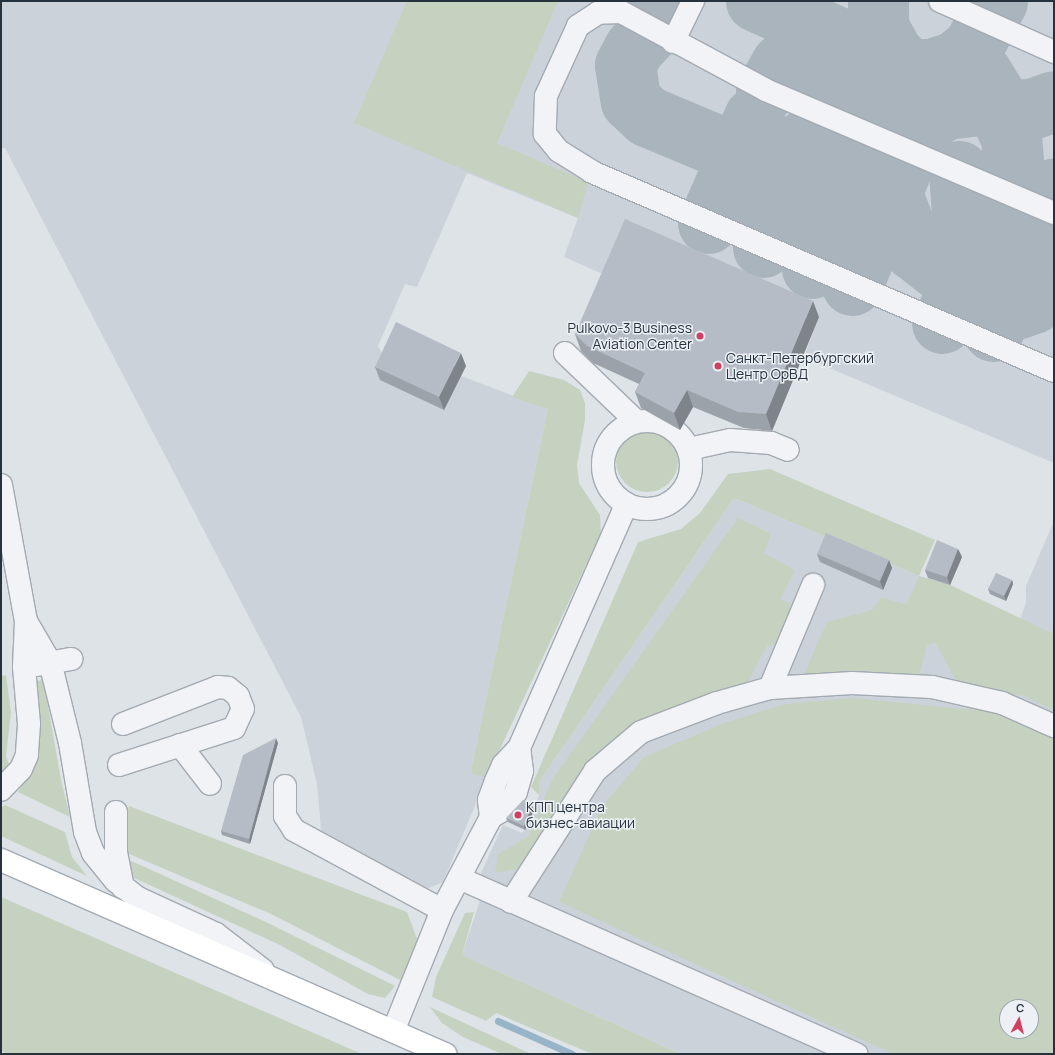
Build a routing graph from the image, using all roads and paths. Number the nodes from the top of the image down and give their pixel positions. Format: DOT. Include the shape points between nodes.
graph roads {
  1 [pos="693,1"];
  2 [pos="940,1"];
  3 [pos="672,42"];
  4 [pos="1054,52"];
  5 [pos="1054,213"];
  6 [pos="564,353"];
  7 [pos="1054,371"];
  8 [pos="636,421"];
  9 [pos="689,449"];
  10 [pos="788,450"];
  11 [pos="2,497"];
  12 [pos="626,505"];
  13 [pos="813,585"];
  14 [pos="26,621"];
  15 [pos="71,659"];
  16 [pos="50,662"];
  17 [pos="24,667"];
  18 [pos="770,688"];
  19 [pos="123,724"];
  20 [pos="1054,726"];
  21 [pos="180,745"];
  22 [pos="119,765"];
  23 [pos="210,784"];
  24 [pos="285,786"];
  25 [pos="1,790"];
  26 [pos="116,812"];
  27 [pos="1,860"];
  28 [pos="459,878"];
  29 [pos="123,887"];
  30 [pos="511,902"];
  31 [pos="442,910"];
  32 [pos="280,984"];
  33 [pos="394,1029"];
  34 [pos="445,1054"];
  35 [pos="857,1054"];
  1 -- 3 [label="street"];
  2 -- 4 [label="street"];
  3 -- 5 [label="street" via="766,90"];
  3 -- 7 [label="street" via="621,12 598,13 578,26 546,96 545,134 558,151 592,172"];
  6 -- 8 [label="street"];
  8 -- 9 [label="street" via="658,421 677,432"];
  8 -- 12 [label="street" via="617,431 604,449 603,463 609,491"];
  9 -- 10 [label="street" via="730,440 771,443"];
  9 -- 12 [label="street" via="692,470 684,491 673,500 647,510"];
  11 -- 14 [label="street"];
  12 -- 28 [label="street" via="519,748 503,765 489,800 491,817"];
  13 -- 18 [label="street"];
  14 -- 16 [label="street"];
  14 -- 17 [label="street"];
  15 -- 16 [label="street"];
  16 -- 17 [label="street"];
  16 -- 29 [label="street" via="70,743 85,832 93,853"];
  17 -- 25 [label="street" via="29,724 27,755 21,769"];
  18 -- 20 [label="street" via="852,683 932,686 1002,704"];
  18 -- 30 [label="street" via="717,703 641,732 595,771"];
  19 -- 21 [label="street" via="218,687 228,688 238,696 242,709 234,728"];
  21 -- 22 [label="street"];
  21 -- 23 [label="street"];
  24 -- 31 [label="street" via="284,816 294,830"];
  26 -- 29 [label="street" via="116,852"];
  27 -- 32 [label="main road"];
  28 -- 30 [label="street"];
  28 -- 31 [label="street"];
  29 -- 32 [label="street" via="138,898 216,934"];
  30 -- 35 [label="street"];
  31 -- 33 [label="street"];
  32 -- 33 [label="main road"];
  33 -- 34 [label="main road"];
}
